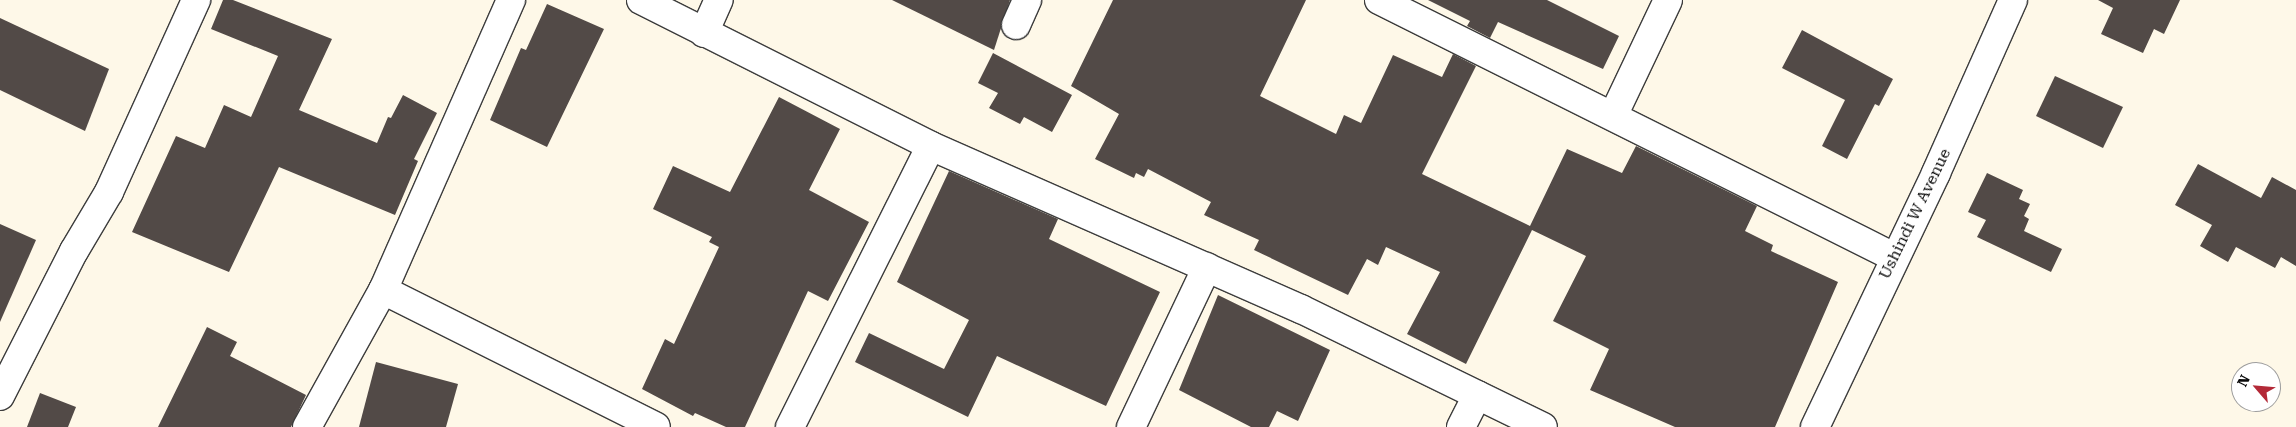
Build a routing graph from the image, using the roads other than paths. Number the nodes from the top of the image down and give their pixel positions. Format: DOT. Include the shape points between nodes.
graph roads {
  1 [pos="196,0"];
  2 [pos="510,0"];
  3 [pos="641,0"];
  4 [pos="719,0"];
  5 [pos="1027,0"];
  6 [pos="1379,0"];
  7 [pos="1668,0"];
  8 [pos="2013,0"];
  9 [pos="1016,25"];
  10 [pos="704,33"];
  11 [pos="1613,116"];
  12 [pos="931,146"];
  13 [pos="1894,257"];
  14 [pos="1207,267"];
  15 [pos="383,290"];
  16 [pos="1477,395"];
  17 [pos="0,396"];
  18 [pos="307,427"];
  19 [pos="656,427"];
  20 [pos="790,427"];
  21 [pos="1131,427"];
  22 [pos="1461,427"];
  23 [pos="1543,427"];
  24 [pos="1815,427"];
  1 -- 17 [label="street" via="109,192 74,251"];
  2 -- 15 [label="street"];
  3 -- 10 [label="street"];
  4 -- 10 [label="street"];
  5 -- 9 [label="street"];
  6 -- 11 [label="street"];
  7 -- 11 [label="street"];
  8 -- 13 [label="street, Ushindi W Avenue"];
  10 -- 12 [label="street"];
  11 -- 13 [label="street"];
  12 -- 14 [label="street"];
  12 -- 20 [label="street"];
  13 -- 24 [label="street, Ushindi W Avenue"];
  14 -- 16 [label="street"];
  14 -- 21 [label="street"];
  15 -- 18 [label="street"];
  15 -- 19 [label="street"];
  16 -- 22 [label="street"];
  16 -- 23 [label="street"];
}
